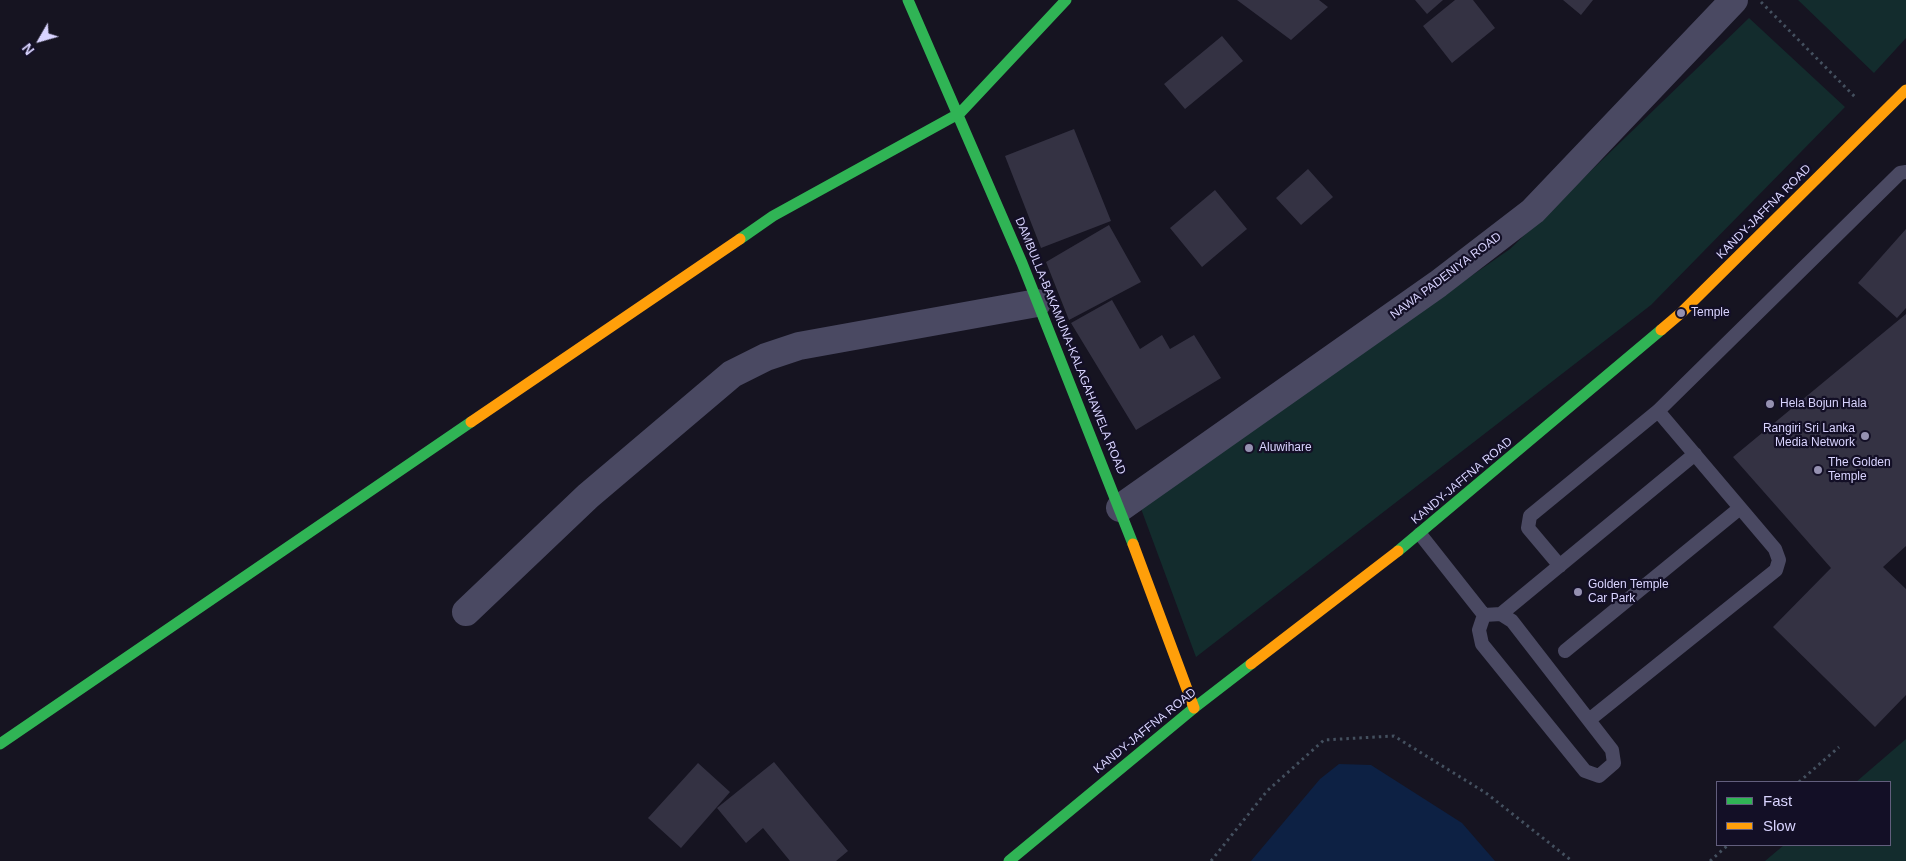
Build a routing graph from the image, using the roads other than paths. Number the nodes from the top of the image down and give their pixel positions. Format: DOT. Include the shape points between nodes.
graph roads {
  1 [pos="908,0"];
  2 [pos="1066,0"];
  3 [pos="1734,0"];
  4 [pos="1906,90"];
  5 [pos="960,114"];
  6 [pos="1906,172"];
  7 [pos="1037,303"];
  8 [pos="1658,411"];
  9 [pos="1695,454"];
  10 [pos="1120,508"];
  11 [pos="1740,508"];
  12 [pos="1420,534"];
  13 [pos="1560,566"];
  14 [pos="466,612"];
  15 [pos="1501,614"];
  16 [pos="1484,616"];
  17 [pos="1565,651"];
  18 [pos="1194,708"];
  19 [pos="1589,720"];
  20 [pos="0,744"];
  21 [pos="1008,861"];
  1 -- 5 [label="main road, DAMBULLA-BAKAMUNA-KALAGAHAWELA ROAD"];
  2 -- 5 [label="main road"];
  3 -- 10 [label="street, NAWA PADENIYA ROAD" via="1532,211 1438,284"];
  4 -- 12 [label="main road, KANDY-JAFFNA ROAD" via="1681,314"];
  5 -- 7 [label="main road, DAMBULLA-BAKAMUNA-KALAGAHAWELA ROAD"];
  5 -- 20 [label="main road" via="773,216"];
  6 -- 8 [label="lane" via="1900,174"];
  7 -- 10 [label="main road, DAMBULLA-BAKAMUNA-KALAGAHAWELA ROAD"];
  7 -- 14 [label="street" via="799,346 766,357 732,374 588,496"];
  8 -- 9 [label="lane"];
  8 -- 13 [label="lane" via="1530,516 1528,528"];
  9 -- 11 [label="lane"];
  9 -- 13 [label="lane"];
  10 -- 18 [label="main road, DAMBULLA-BAKAMUNA-KALAGAHAWELA ROAD"];
  11 -- 17 [label="lane"];
  11 -- 19 [label="lane" via="1775,549 1779,560 1776,570"];
  12 -- 16 [label="lane"];
  12 -- 18 [label="main road, KANDY-JAFFNA ROAD"];
  13 -- 15 [label="lane"];
  15 -- 16 [label="lane"];
  15 -- 19 [label="lane" via="1512,621"];
  16 -- 19 [label="lane" via="1479,630 1482,644 1585,771 1599,776 1614,763 1612,750"];
  18 -- 21 [label="main road, KANDY-JAFFNA ROAD"];
}
